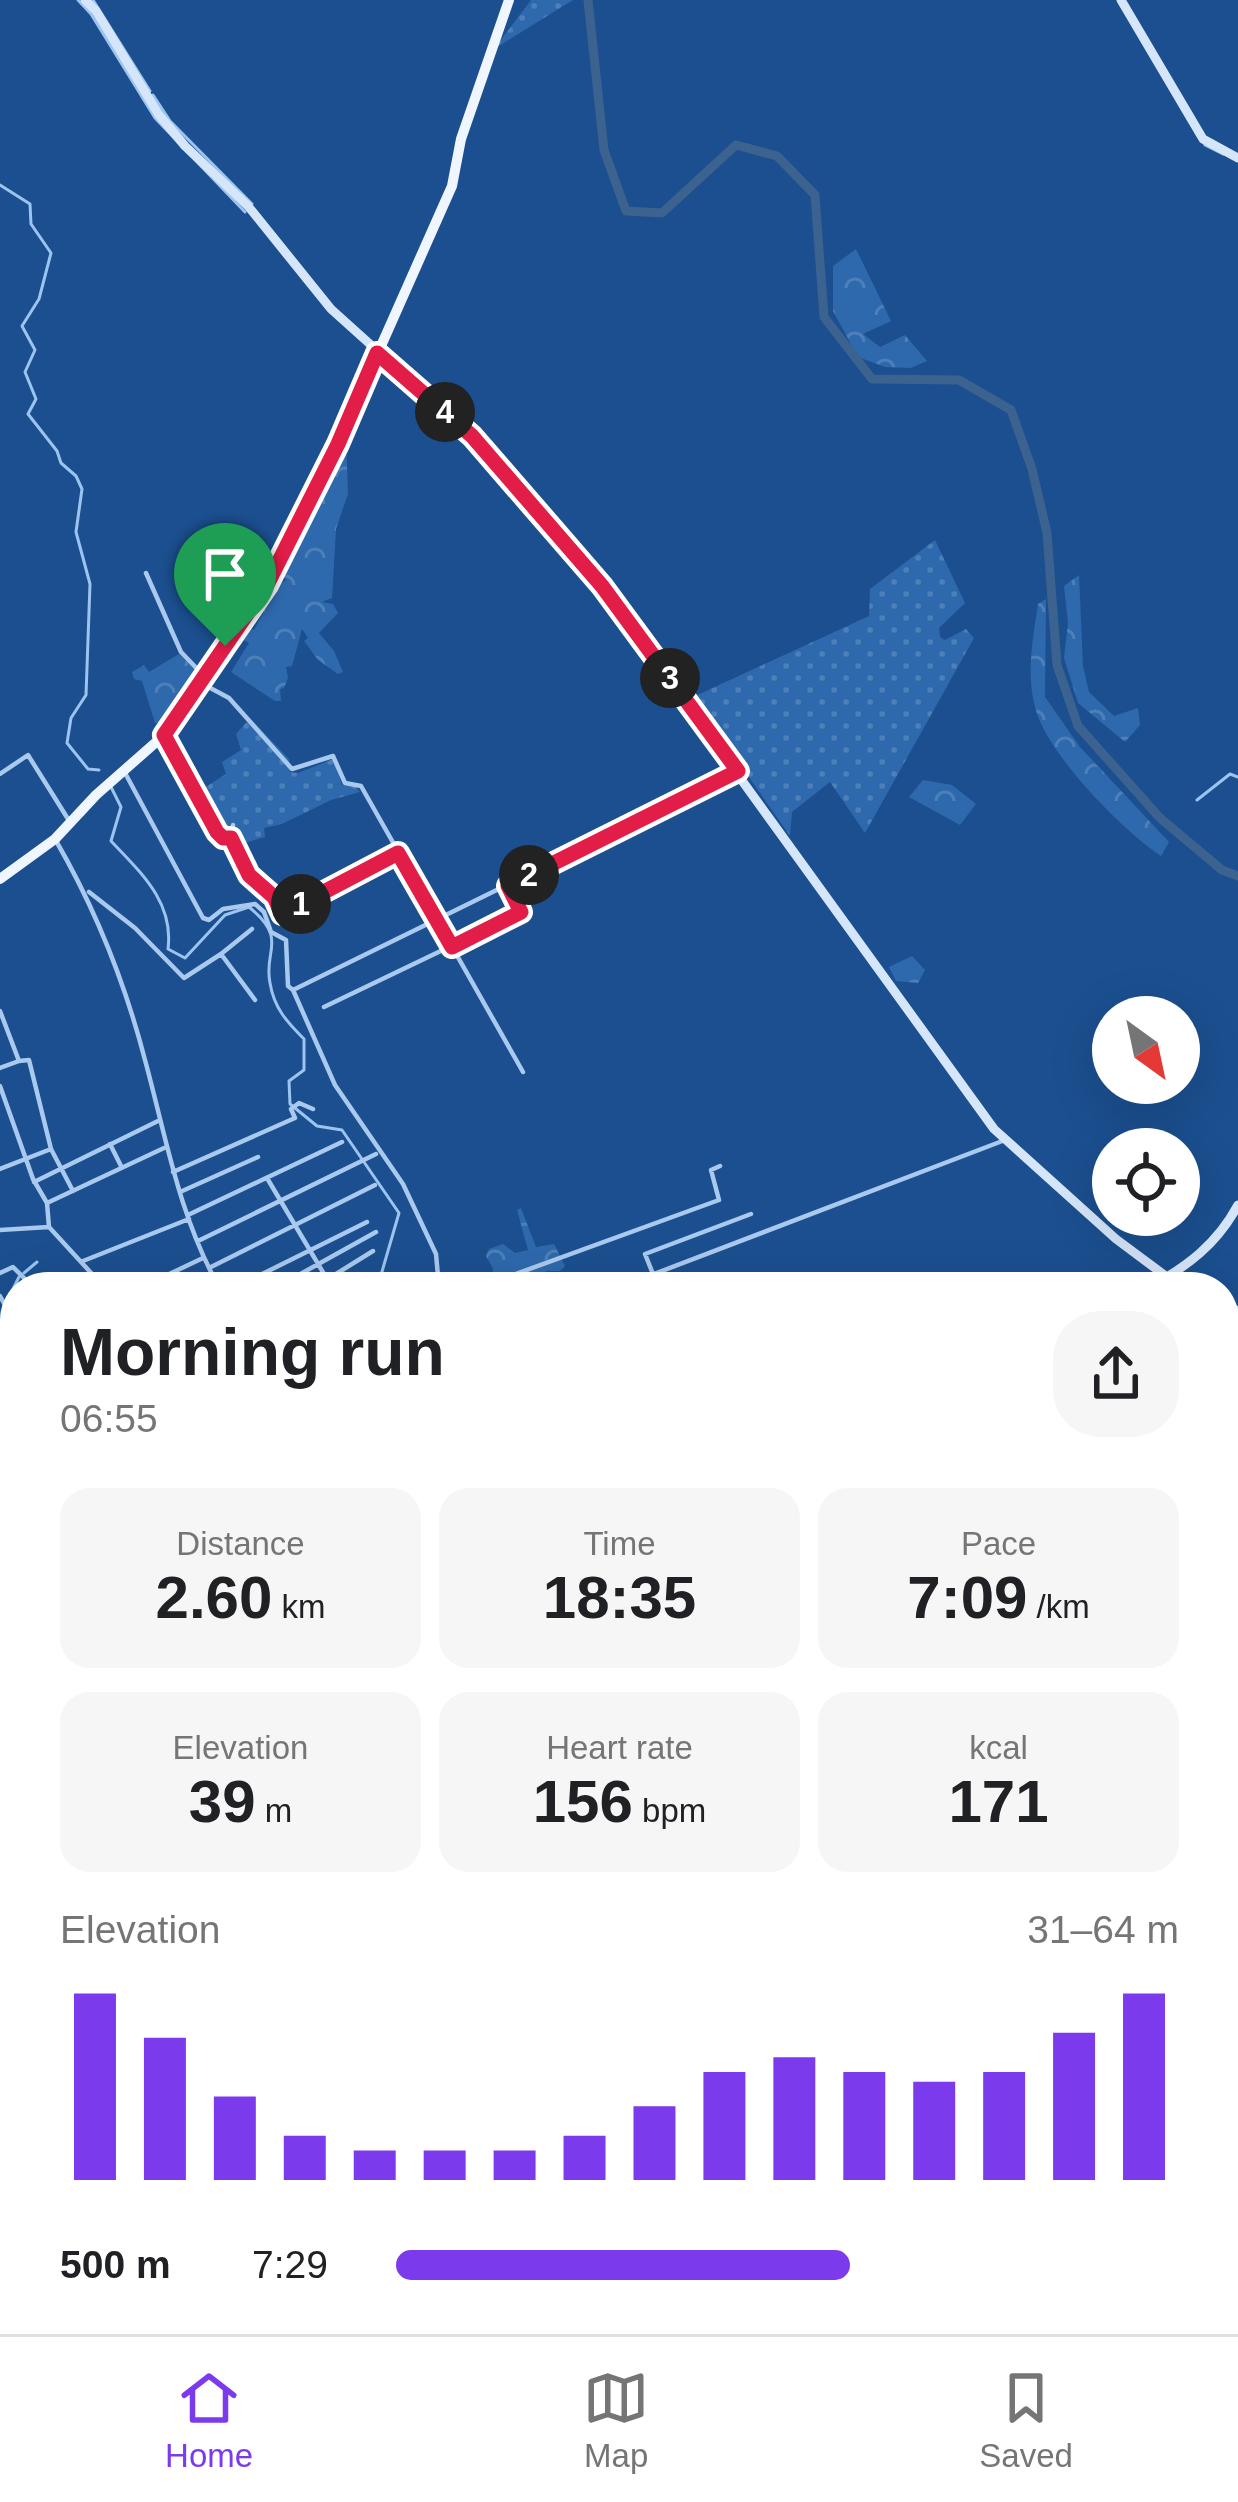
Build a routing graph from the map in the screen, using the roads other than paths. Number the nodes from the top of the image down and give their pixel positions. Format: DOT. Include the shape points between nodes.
graph roads {
  1 [pos="85,0"];
  2 [pos="508,0"];
  3 [pos="1121,0"];
  4 [pos="1238,158"];
  5 [pos="377,353"];
  6 [pos="146,573"];
  7 [pos="202,679"];
  8 [pos="164,735"];
  9 [pos="738,771"];
  10 [pos="0,774"];
  11 [pos="120,776"];
  12 [pos="70,823"];
  13 [pos="233,825"];
  14 [pos="231,838"];
  15 [pos="56,839"];
  16 [pos="398,853"];
  17 [pos="0,879"];
  18 [pos="508,886"];
  19 [pos="84,889"];
  20 [pos="436,921"];
  21 [pos="251,929"];
  22 [pos="452,947"];
  23 [pos="221,954"];
  24 [pos="293,990"];
  25 [pos="255,1000"];
  26 [pos="324,1007"];
  27 [pos="0,1011"];
  28 [pos="2,1024"];
  29 [pos="10,1037"];
  30 [pos="0,1041"];
  31 [pos="20,1060"];
  32 [pos="0,1068"];
  33 [pos="523,1072"];
  34 [pos="0,1086"];
  35 [pos="313,1109"];
  36 [pos="158,1121"];
  37 [pos="1005,1140"];
  38 [pos="342,1142"];
  39 [pos="110,1144"];
  40 [pos="164,1148"];
  41 [pos="51,1149"];
  42 [pos="376,1154"];
  43 [pos="26,1156"];
  44 [pos="258,1157"];
  45 [pos="720,1166"];
  46 [pos="0,1168"];
  47 [pos="60,1168"];
  48 [pos="122,1168"];
  49 [pos="173,1172"];
  50 [pos="267,1178"];
  51 [pos="34,1182"];
  52 [pos="374,1185"];
  53 [pos="74,1191"];
  54 [pos="180,1192"];
  55 [pos="280,1201"];
  56 [pos="46,1203"];
  57 [pos="1238,1205"];
  58 [pos="751,1214"];
  59 [pos="189,1217"];
  60 [pos="367,1222"];
  61 [pos="295,1226"];
  62 [pos="49,1227"];
  63 [pos="0,1230"];
  64 [pos="376,1232"];
  65 [pos="198,1241"];
  66 [pos="309,1250"];
  67 [pos="373,1251"];
  68 [pos="203,1258"];
  69 [pos="82,1262"];
  70 [pos="317,1265"];
  71 [pos="209,1268"];
  72 [pos="91,1272"];
  73 [pos="174,1272"];
  74 [pos="211,1272"];
  75 [pos="266,1272"];
  76 [pos="304,1272"];
  77 [pos="322,1272"];
  78 [pos="338,1272"];
  79 [pos="438,1272"];
  80 [pos="521,1272"];
  81 [pos="652,1272"];
  82 [pos="658,1272"];
  83 [pos="1160,1272"];
  84 [pos="1173,1272"];
  1 -- 5 [label="street" via="159,115"];
  2 -- 5 [label="main road" via="452,186"];
  3 -- 4 [label="street" via="1203,139"];
  5 -- 7 [label="main road" via="274,573"];
  5 -- 9 [label="street" via="472,436 602,586"];
  6 -- 7 [label="street"];
  7 -- 8 [label="main road"];
  7 -- 16 [label="street" via="292,770 335,757"];
  8 -- 11 [label="main road"];
  8 -- 14 [label="street" via="217,832"];
  9 -- 18 [label="street"];
  9 -- 37 [label="street"];
  10 -- 12 [label="street" via="28,755"];
  11 -- 12 [label="main road"];
  11 -- 24 [label="street" via="203,918 241,903 259,905 271,932 286,940"];
  12 -- 15 [label="main road"];
  13 -- 14 [label="street"];
  14 -- 16 [label="street" via="280,914"];
  15 -- 17 [label="main road"];
  15 -- 19 [label="street"];
  16 -- 20 [label="street"];
  18 -- 20 [label="street"];
  18 -- 22 [label="street" via="521,912"];
  19 -- 23 [label="street" via="184,978"];
  19 -- 36 [label="street" via="146,1060"];
  20 -- 22 [label="street"];
  20 -- 24 [label="street"];
  21 -- 23 [label="street"];
  22 -- 26 [label="street"];
  22 -- 33 [label="street"];
  23 -- 25 [label="street"];
  24 -- 79 [label="street" via="335,1085 403,1184"];
  27 -- 28 [label="street"];
  28 -- 29 [label="street"];
  29 -- 30 [label="street"];
  29 -- 31 [label="street"];
  31 -- 32 [label="street"];
  31 -- 41 [label="street" via="29,1060"];
  34 -- 43 [label="street"];
  35 -- 49 [label="street" via="294,1106 295,1118"];
  36 -- 39 [label="street"];
  36 -- 40 [label="street"];
  37 -- 82 [label="street"];
  37 -- 83 [label="street"];
  38 -- 50 [label="street"];
  39 -- 47 [label="street"];
  39 -- 48 [label="street"];
  40 -- 48 [label="street"];
  40 -- 49 [label="street"];
  41 -- 43 [label="street"];
  41 -- 47 [label="street"];
  42 -- 55 [label="street"];
  43 -- 46 [label="street"];
  43 -- 51 [label="street"];
  44 -- 54 [label="street"];
  45 -- 80 [label="street" via="711,1171 718,1200"];
  47 -- 51 [label="street"];
  47 -- 53 [label="street"];
  48 -- 53 [label="street"];
  49 -- 54 [label="street"];
  50 -- 55 [label="street"];
  50 -- 59 [label="street"];
  51 -- 56 [label="street"];
  52 -- 61 [label="street"];
  53 -- 56 [label="street"];
  54 -- 59 [label="street"];
  55 -- 61 [label="street"];
  55 -- 65 [label="street"];
  56 -- 62 [label="street"];
  57 -- 84 [label="street" via="1222,1232"];
  58 -- 81 [label="street" via="645,1254"];
  59 -- 65 [label="street"];
  59 -- 69 [label="street"];
  60 -- 66 [label="street"];
  61 -- 66 [label="street"];
  61 -- 71 [label="street"];
  62 -- 63 [label="street"];
  62 -- 69 [label="street"];
  64 -- 70 [label="street"];
  65 -- 68 [label="street"];
  66 -- 70 [label="street"];
  66 -- 75 [label="street"];
  67 -- 78 [label="street"];
  68 -- 71 [label="street"];
  68 -- 73 [label="street"];
  69 -- 72 [label="street"];
  70 -- 76 [label="street"];
  70 -- 77 [label="street"];
  71 -- 74 [label="street"];
}
